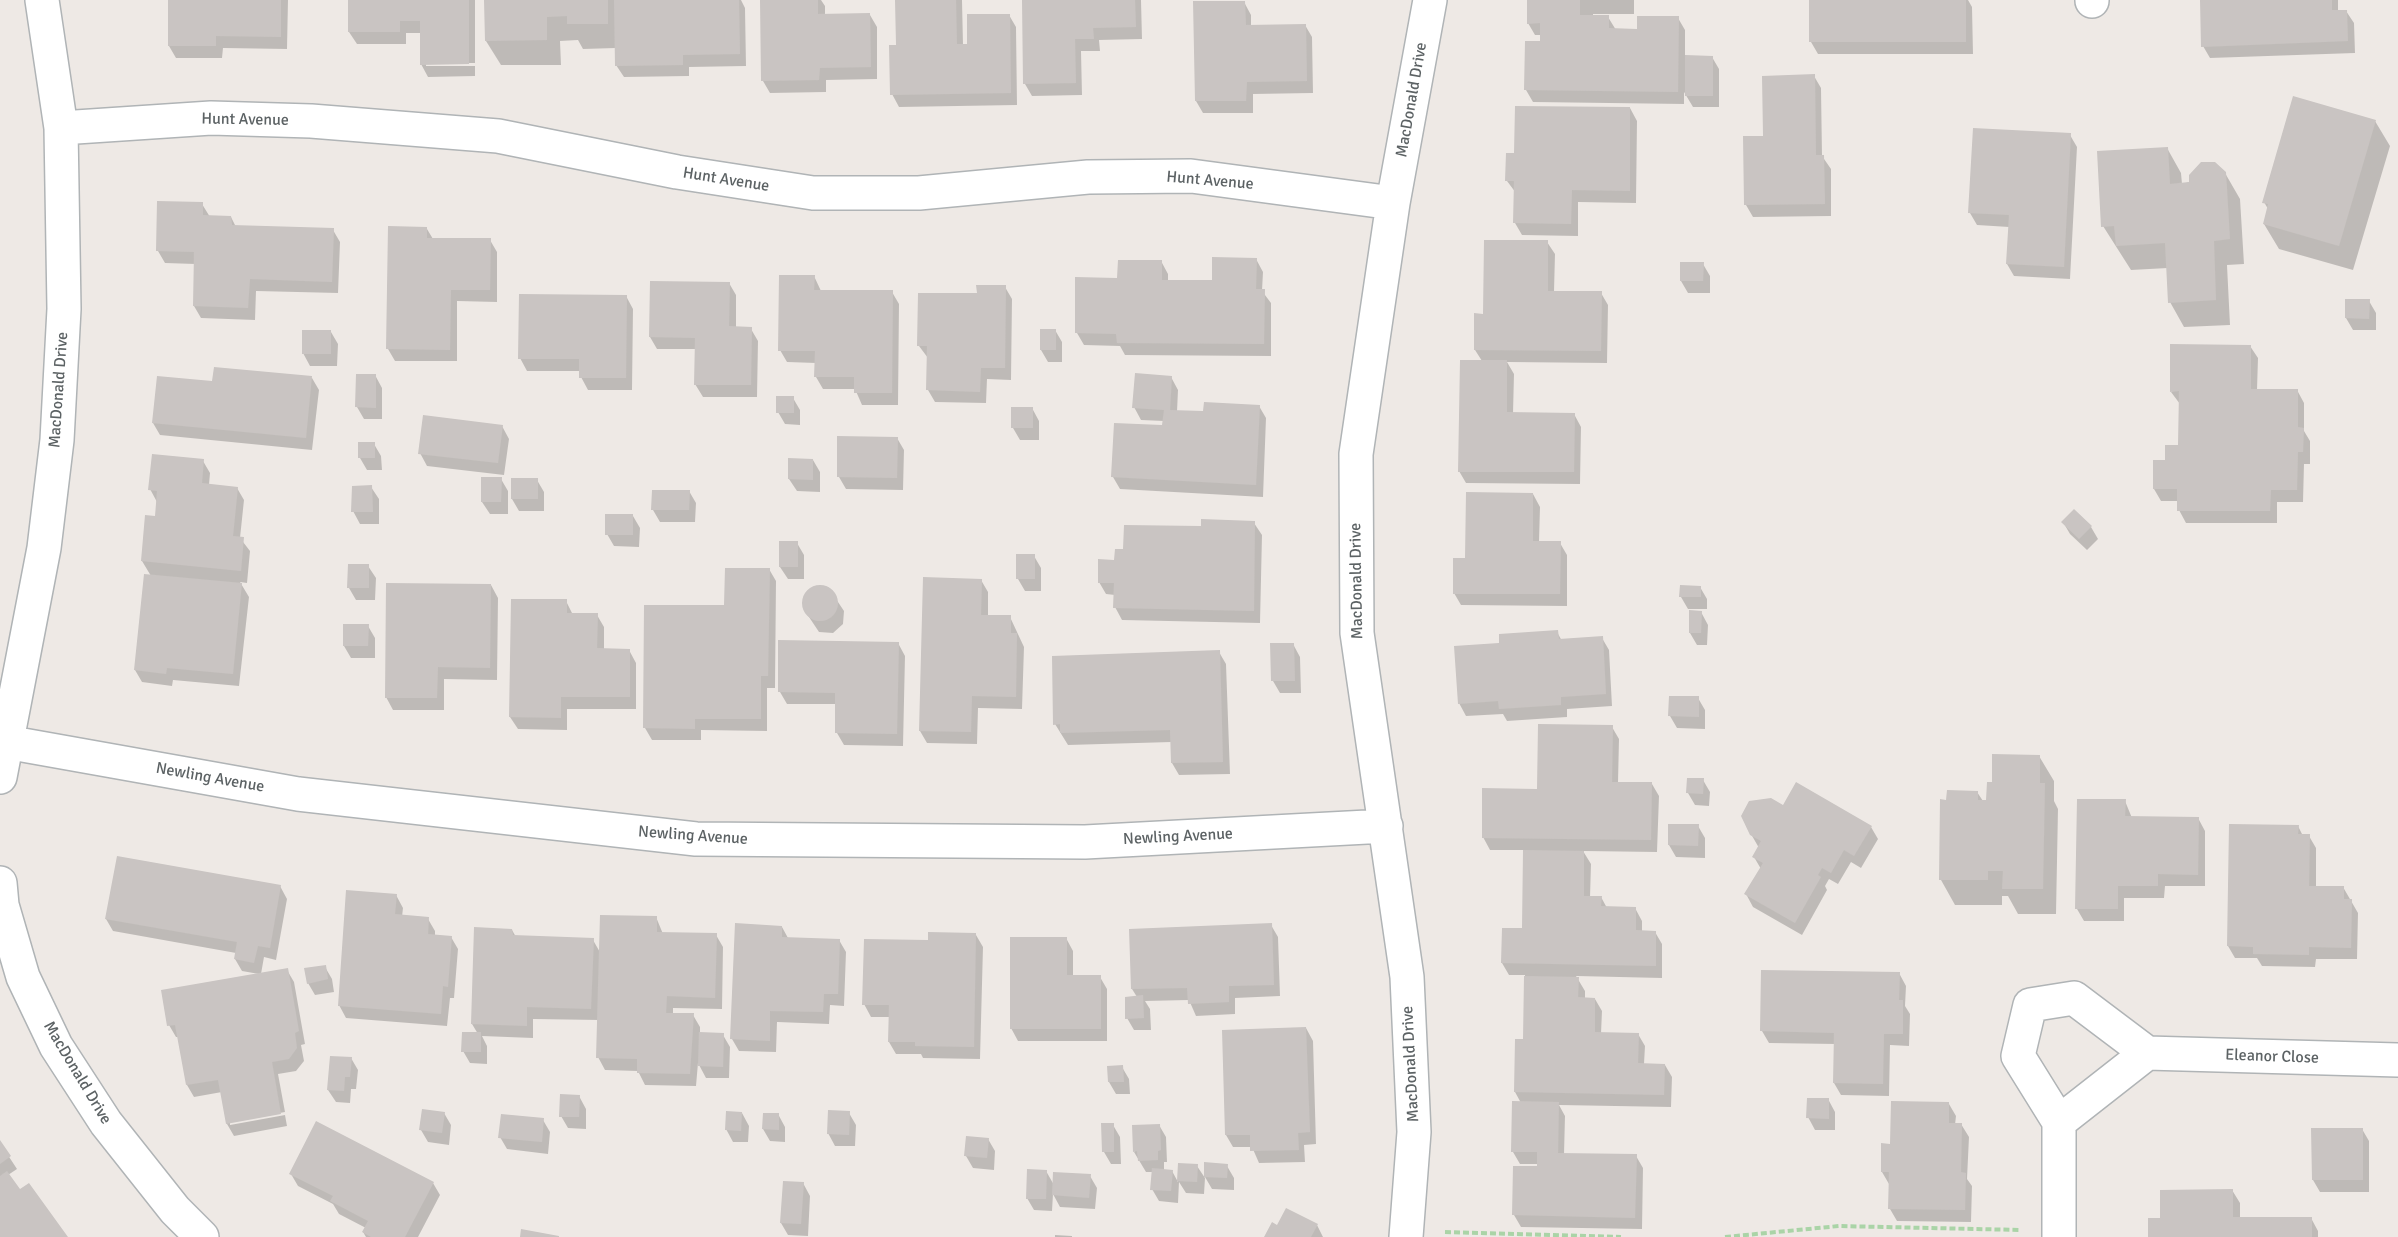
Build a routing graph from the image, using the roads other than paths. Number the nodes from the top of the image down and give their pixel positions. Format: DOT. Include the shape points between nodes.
graph roads {
  1 [pos="42,0"];
  2 [pos="1430,0"];
  3 [pos="61,128"];
  4 [pos="1393,202"];
  5 [pos="6,742"];
  6 [pos="0,777"];
  7 [pos="1386,826"];
  8 [pos="0,884"];
  9 [pos="2147,1053"];
  10 [pos="2398,1060"];
  11 [pos="2060,1122"];
  12 [pos="1422,1235"];
  13 [pos="202,1237"];
  14 [pos="2058,1237"];
  1 -- 3 [label="street, MacDonald Drive"];
  2 -- 4 [label="street, MacDonald Drive"];
  3 -- 4 [label="street, Hunt Avenue" via="211,118 311,121 486,135 677,172 813,193 919,193 1088,177 1191,176"];
  3 -- 5 [label="street, MacDonald Drive" via="64,309 57,440 44,548"];
  4 -- 7 [label="street, MacDonald Drive" via="1356,454 1357,633"];
  5 -- 6 [label="street, MacDonald Drive"];
  5 -- 7 [label="street, Newling Avenue" via="298,794 696,839 1084,842"];
  7 -- 12 [label="street, MacDonald Drive" via="1407,989"];
  8 -- 13 [label="street, MacDonald Drive" via="2,905 24,977 57,1046 106,1123 175,1210"];
  9 -- 10 [label="street, Eleanor Close"];
  9 -- 11 [label="street"];
  9 -- 11 [label="street" via="2074,999 2030,1005 2018,1056"];
  11 -- 14 [label="street"];
}
